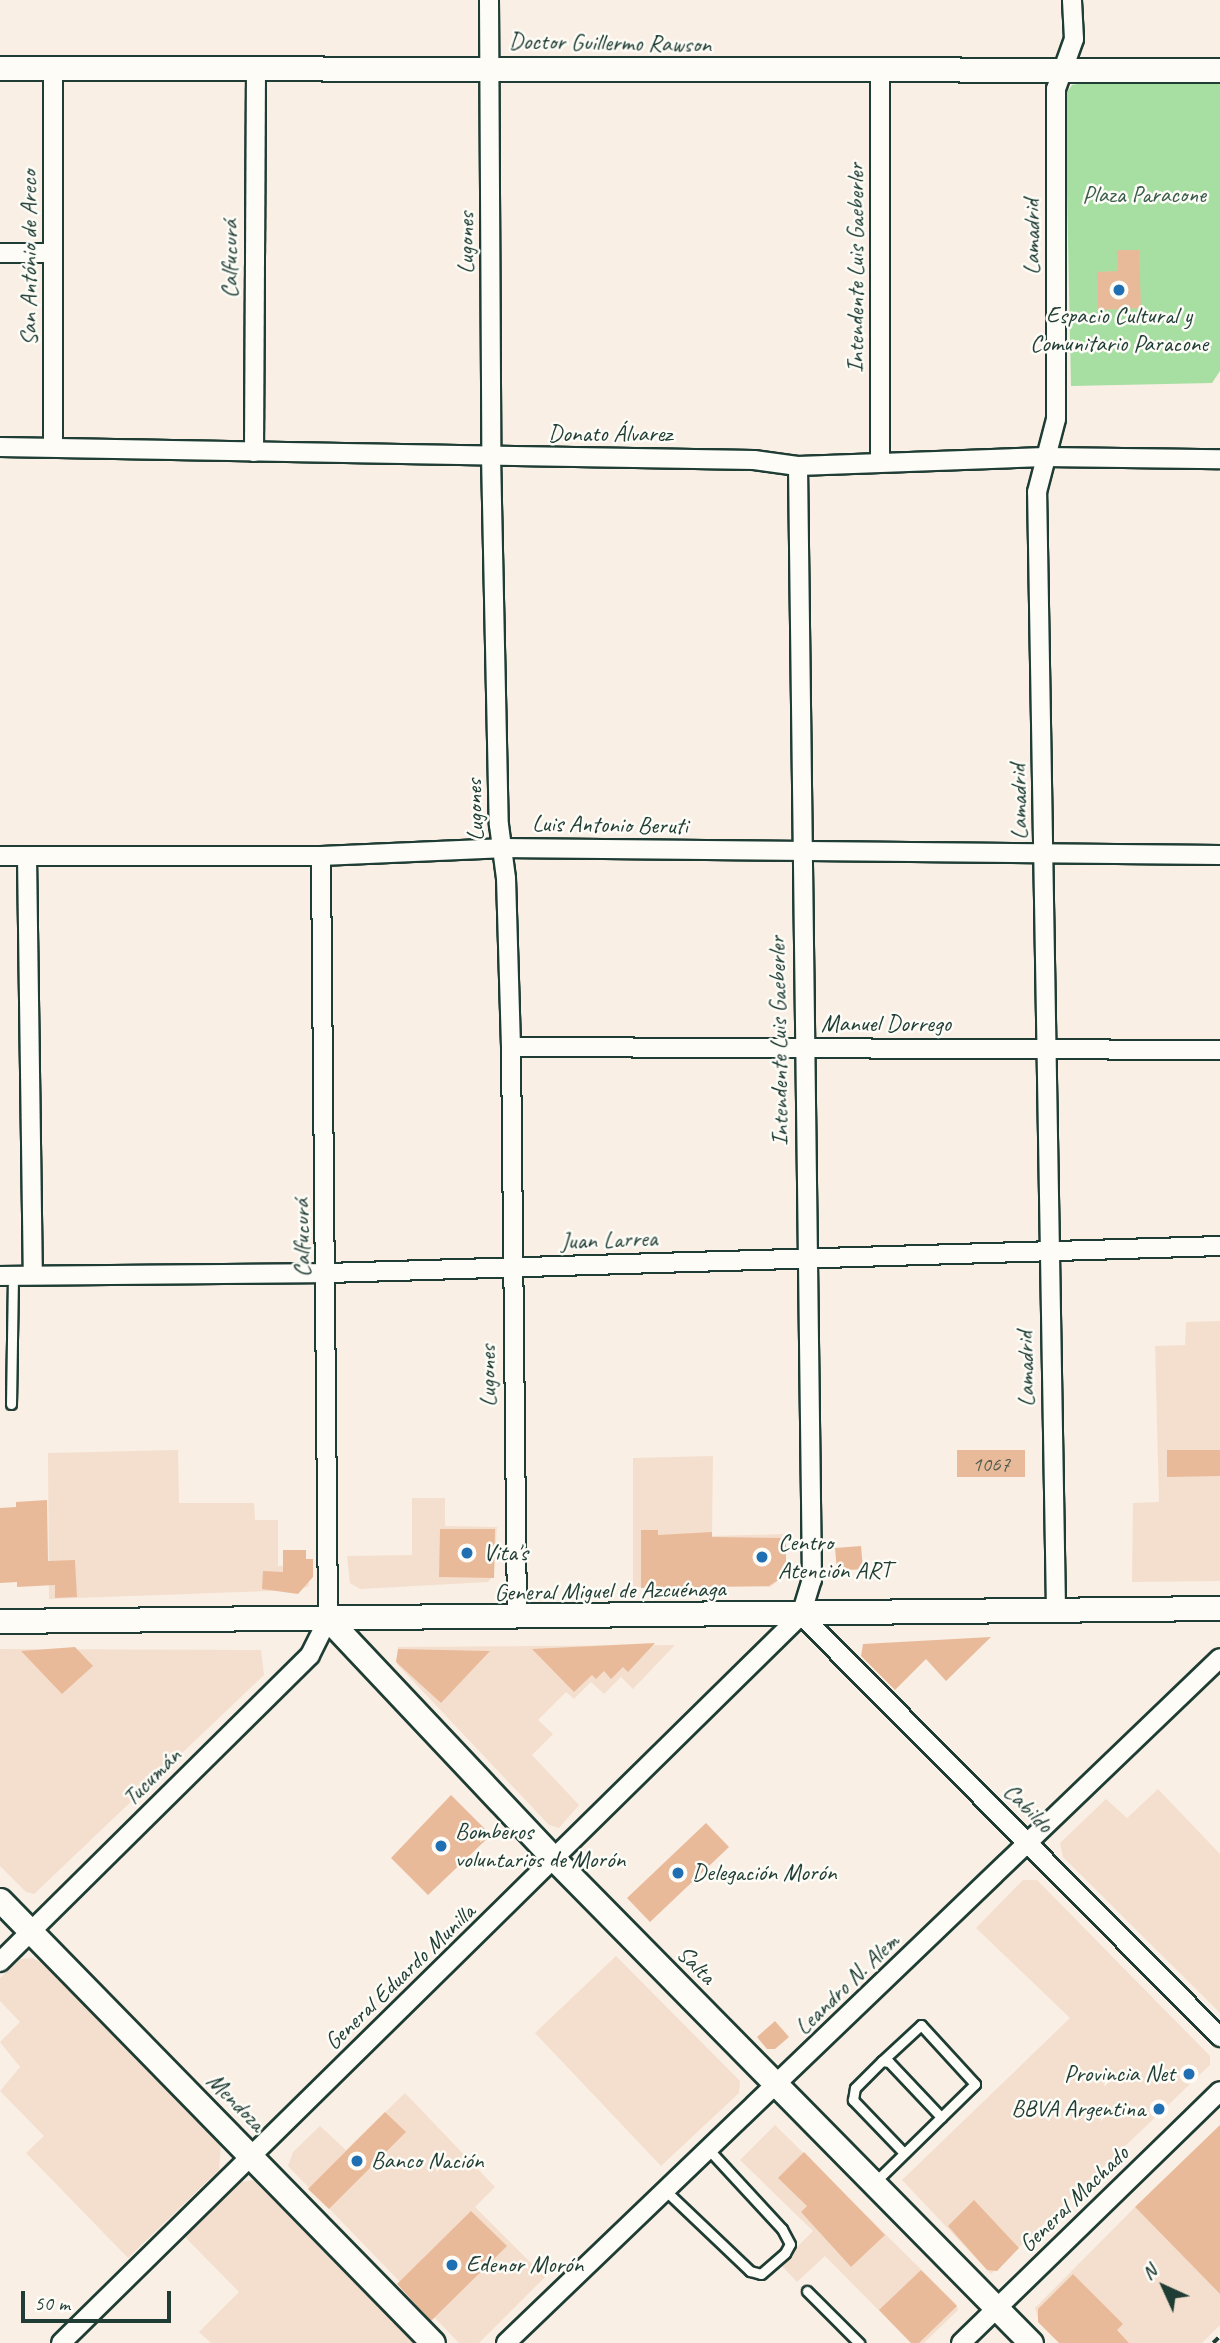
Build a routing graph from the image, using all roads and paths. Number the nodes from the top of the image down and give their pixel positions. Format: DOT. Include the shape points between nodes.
graph roads {
  1 [pos="489,0"];
  2 [pos="1072,0"];
  3 [pos="256,67"];
  4 [pos="0,68"];
  5 [pos="53,68"];
  6 [pos="491,68"];
  7 [pos="1063,69"];
  8 [pos="1220,70"];
  9 [pos="880,73"];
  10 [pos="0,253"];
  11 [pos="53,253"];
  12 [pos="0,447"];
  13 [pos="53,447"];
  14 [pos="254,452"];
  15 [pos="491,455"];
  16 [pos="1045,457"];
  17 [pos="1220,459"];
  18 [pos="880,462"];
  19 [pos="798,466"];
  20 [pos="500,848"];
  21 [pos="1045,851"];
  22 [pos="801,853"];
  23 [pos="1220,855"];
  24 [pos="0,856"];
  25 [pos="27,856"];
  26 [pos="321,856"];
  27 [pos="510,1047"];
  28 [pos="803,1048"];
  29 [pos="1046,1049"];
  30 [pos="1220,1050"];
  31 [pos="1220,1246"];
  32 [pos="1047,1250"];
  33 [pos="806,1258"];
  34 [pos="511,1268"];
  35 [pos="327,1273"];
  36 [pos="7,1275"];
  37 [pos="33,1275"];
  38 [pos="11,1404"];
  39 [pos="1220,1608"];
  40 [pos="1056,1609"];
  41 [pos="801,1615"];
  42 [pos="517,1618"];
  43 [pos="328,1619"];
  44 [pos="0,1621"];
  45 [pos="1220,1658"];
  46 [pos="1027,1843"];
  47 [pos="555,1860"];
  48 [pos="0,1900"];
  49 [pos="31,1931"];
  50 [pos="0,1962"];
  51 [pos="1220,2037"];
  52 [pos="882,2061"];
  53 [pos="777,2085"];
  54 [pos="1220,2091"];
  55 [pos="941,2117"];
  56 [pos="710,2151"];
  57 [pos="904,2153"];
  58 [pos="252,2156"];
  59 [pos="874,2183"];
  60 [pos="667,2192"];
  61 [pos="807,2291"];
  62 [pos="997,2309"];
  63 [pos="1220,2336"];
  64 [pos="61,2343"];
  65 [pos="433,2343"];
  66 [pos="506,2343"];
  67 [pos="859,2343"];
  68 [pos="961,2343"];
  69 [pos="1031,2343"];
  70 [pos="1213,2343"];
  1 -- 6 [label="street, Lugones"];
  2 -- 7 [label="street, Lamadrid" via="1074,39"];
  3 -- 5 [label="street, Doctor Guillermo Rawson"];
  3 -- 6 [label="street, Doctor Guillermo Rawson"];
  3 -- 14 [label="street, Calfucurá"];
  4 -- 5 [label="street, Doctor Guillermo Rawson"];
  5 -- 11 [label="street, San António de Areco"];
  6 -- 9 [label="street, Doctor Guillermo Rawson"];
  6 -- 15 [label="street, Lugones"];
  7 -- 8 [label="street, Doctor Guillermo Rawson"];
  7 -- 9 [label="street, Doctor Guillermo Rawson"];
  7 -- 16 [label="street, Lamadrid" via="1056,89 1056,419"];
  9 -- 18 [label="street, Intendente Luis Gaeberler"];
  10 -- 11 [label="street"];
  11 -- 13 [label="street, San António de Areco"];
  12 -- 13 [label="street, Donato Álvarez"];
  13 -- 14 [label="street, Donato Álvarez"];
  14 -- 15 [label="street, Donato Álvarez"];
  15 -- 19 [label="street, Donato Álvarez" via="754,460"];
  15 -- 20 [label="street, Lugones"];
  16 -- 17 [label="street, Donato Álvarez"];
  16 -- 18 [label="street, Donato Álvarez"];
  16 -- 21 [label="street, Lamadrid" via="1037,492"];
  18 -- 19 [label="street, Donato Álvarez"];
  19 -- 22 [label="street, Intendente Luis Gaeberler"];
  20 -- 22 [label="street, Luis Antonio Beruti"];
  20 -- 26 [label="street, Luis Antonio Beruti"];
  20 -- 27 [label="street, Lugones" via="506,878"];
  21 -- 22 [label="street, Luis Antonio Beruti"];
  21 -- 23 [label="street, Luis Antonio Beruti"];
  21 -- 29 [label="street, Lamadrid"];
  22 -- 28 [label="street, Intendente Luis Gaeberler"];
  24 -- 25 [label="street, Luis Antonio Beruti"];
  25 -- 26 [label="street, Luis Antonio Beruti"];
  25 -- 37 [label="street"];
  26 -- 35 [label="street, Calfucurá"];
  27 -- 28 [label="street, Manuel Dorrego"];
  27 -- 34 [label="street, Lugones"];
  28 -- 29 [label="street, Manuel Dorrego"];
  28 -- 33 [label="street, Intendente Luis Gaeberler"];
  29 -- 30 [label="street, Manuel Dorrego"];
  29 -- 32 [label="street, Lamadrid"];
  31 -- 32 [label="street, Juan Larrea"];
  32 -- 33 [label="street, Juan Larrea"];
  32 -- 40 [label="street, Lamadrid"];
  33 -- 34 [label="street, Juan Larrea"];
  33 -- 41 [label="street, Intendente Luis Gaeberler" via="812,1580"];
  34 -- 35 [label="street, Juan Larrea"];
  34 -- 42 [label="street, Lugones"];
  35 -- 37 [label="street, Juan Larrea"];
  35 -- 43 [label="street, Calfucurá"];
  36 -- 37 [label="street, Juan Larrea"];
  36 -- 38 [label="lane"];
  39 -- 40 [label="street, General Miguel de Azcuénaga"];
  40 -- 41 [label="street, General Miguel de Azcuénaga"];
  41 -- 42 [label="street, General Miguel de Azcuénaga"];
  41 -- 46 [label="street, Cabildo"];
  41 -- 47 [label="street, General Eduardo Munilla"];
  42 -- 43 [label="street, General Miguel de Azcuénaga"];
  43 -- 44 [label="street, General Miguel de Azcuénaga"];
  43 -- 47 [label="street, Salta"];
  43 -- 49 [label="street, Tucumán" via="310,1655"];
  45 -- 46 [label="street, Leandro N. Alem"];
  46 -- 51 [label="street, Cabildo"];
  46 -- 53 [label="street, Leandro N. Alem"];
  47 -- 53 [label="street, Salta"];
  47 -- 58 [label="street, General Eduardo Munilla"];
  48 -- 49 [label="street, Mendoza"];
  49 -- 50 [label="street, Tucumán"];
  49 -- 58 [label="street, Mendoza"];
  52 -- 55 [label="lane" via="889,2062"];
  52 -- 55 [label="lane" via="919,2026 924,2027 975,2081"];
  52 -- 57 [label="lane" via="852,2096"];
  53 -- 56 [label="street, Leandro N. Alem"];
  53 -- 59 [label="street, Salta"];
  54 -- 62 [label="street, General Machado"];
  55 -- 57 [label="lane"];
  56 -- 60 [label="street, Leandro N. Alem"];
  56 -- 60 [label="lane" via="782,2229 790,2244 785,2253 761,2274 750,2271"];
  57 -- 59 [label="lane"];
  58 -- 64 [label="street, General Eduardo Munilla"];
  58 -- 65 [label="street, Mendoza"];
  59 -- 62 [label="street, Salta"];
  60 -- 66 [label="street, Leandro N. Alem"];
  61 -- 67 [label="lane"];
  62 -- 68 [label="street, General Machado"];
  62 -- 69 [label="street, Salta"];
  63 -- 70 [label="path"];
}
